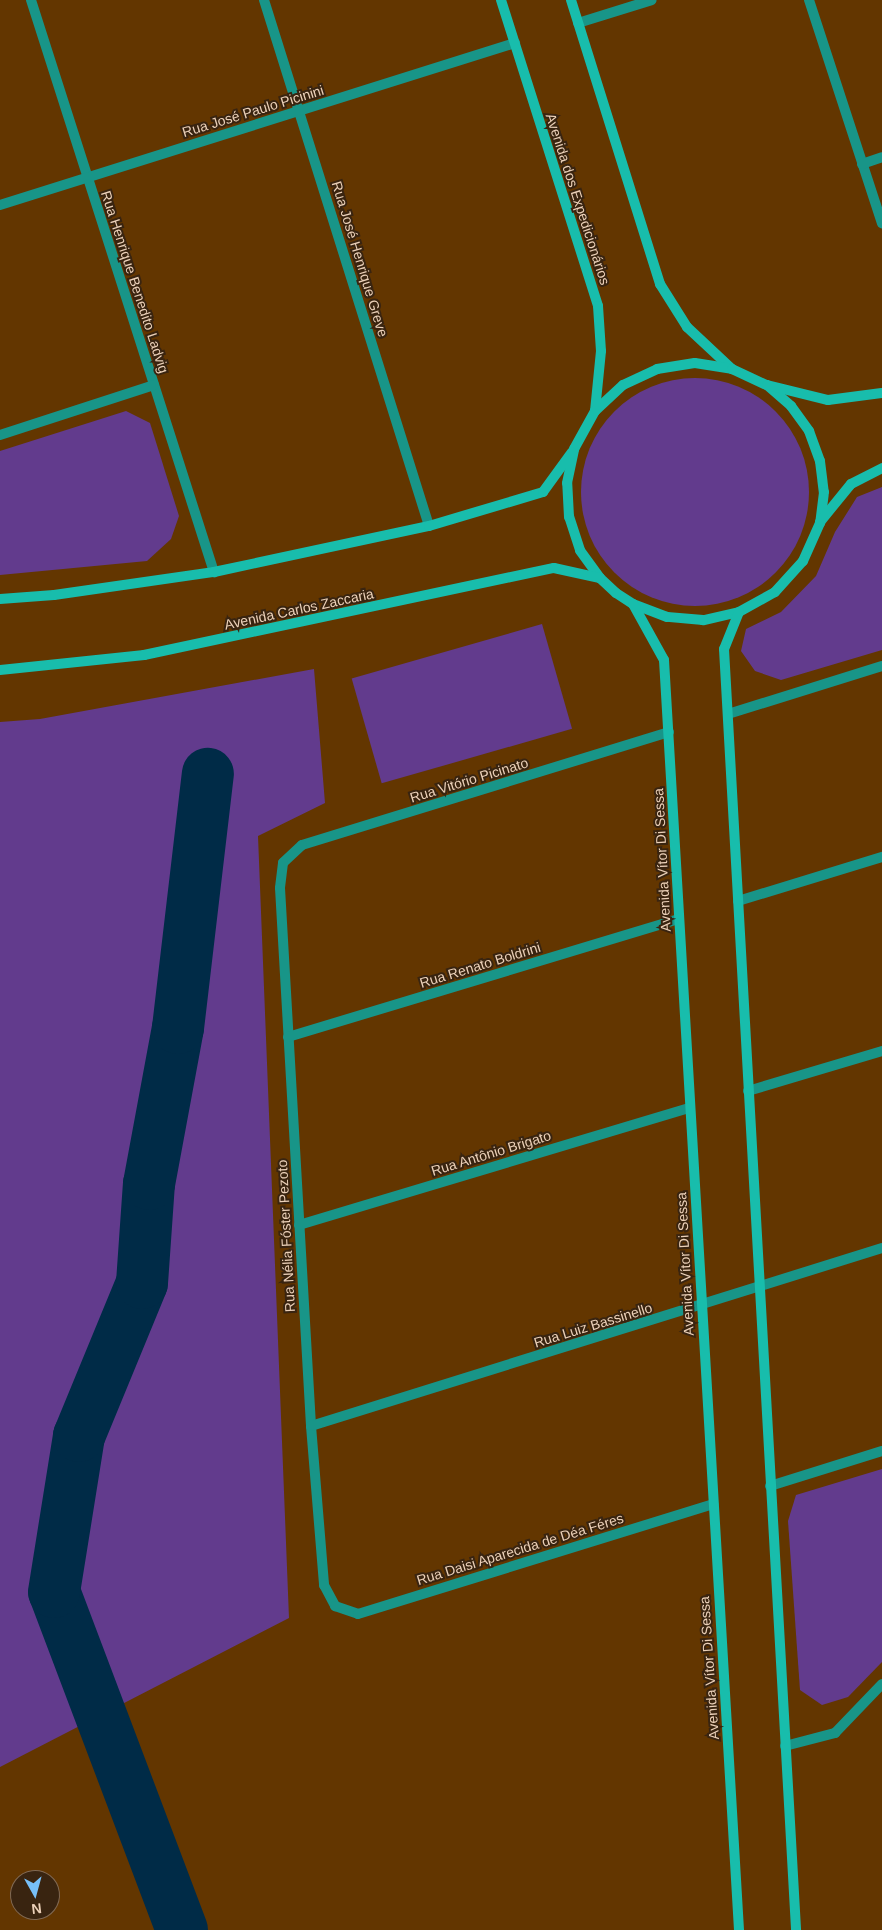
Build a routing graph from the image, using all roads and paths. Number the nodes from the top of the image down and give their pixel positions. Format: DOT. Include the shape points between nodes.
graph roads {
  1 [pos="31,0"];
  2 [pos="264,0"];
  3 [pos="501,0"];
  4 [pos="571,0"];
  5 [pos="652,0"];
  6 [pos="810,0"];
  7 [pos="578,23"];
  8 [pos="515,43"];
  9 [pos="299,111"];
  10 [pos="882,157"];
  11 [pos="862,164"];
  12 [pos="88,177"];
  13 [pos="0,205"];
  14 [pos="882,223"];
  15 [pos="732,369"];
  16 [pos="154,385"];
  17 [pos="767,385"];
  18 [pos="882,392"];
  19 [pos="595,411"];
  20 [pos="0,435"];
  21 [pos="574,449"];
  22 [pos="882,468"];
  23 [pos="820,523"];
  24 [pos="429,526"];
  25 [pos="214,572"];
  26 [pos="600,578"];
  27 [pos="0,599"];
  28 [pos="634,604"];
  29 [pos="738,612"];
  30 [pos="882,666"];
  31 [pos="0,670"];
  32 [pos="728,714"];
  33 [pos="669,732"];
  34 [pos="882,857"];
  35 [pos="282,862"];
  36 [pos="738,901"];
  37 [pos="679,918"];
  38 [pos="288,1037"];
  39 [pos="882,1051"];
  40 [pos="748,1091"];
  41 [pos="690,1108"];
  42 [pos="299,1224"];
  43 [pos="882,1248"];
  44 [pos="758,1288"];
  45 [pos="701,1305"];
  46 [pos="311,1426"];
  47 [pos="882,1451"];
  48 [pos="770,1486"];
  49 [pos="712,1504"];
  50 [pos="335,1606"];
  51 [pos="882,1684"];
  52 [pos="785,1746"];
  53 [pos="739,1930"];
  54 [pos="796,1930"];
  1 -- 12 [label="street, Rua Henrique Benedito Ladvig"];
  2 -- 9 [label="street, Rua José Henrique Greve"];
  3 -- 8 [label="street, Avenida dos Expedicionários"];
  4 -- 7 [label="street"];
  5 -- 7 [label="street"];
  6 -- 11 [label="street"];
  7 -- 15 [label="street" via="660,284 687,326"];
  8 -- 9 [label="street, Rua José Paulo Picinini"];
  8 -- 19 [label="street, Avenida dos Expedicionários" via="598,306 602,351"];
  9 -- 12 [label="street, Rua José Paulo Picinini"];
  9 -- 24 [label="street, Rua José Henrique Greve"];
  10 -- 11 [label="street"];
  11 -- 14 [label="street"];
  12 -- 13 [label="street, Rua José Paulo Picinini"];
  12 -- 16 [label="street, Rua Henrique Benedito Ladvig"];
  15 -- 17 [label="street"];
  15 -- 19 [label="street" via="695,363 657,369 623,385"];
  16 -- 20 [label="street"];
  16 -- 25 [label="street, Rua Henrique Benedito Ladvig"];
  17 -- 18 [label="street" via="828,400"];
  17 -- 23 [label="street" via="809,431 820,461 824,492"];
  19 -- 21 [label="street"];
  21 -- 24 [label="street" via="543,492"];
  21 -- 26 [label="street" via="567,483 569,517 580,550"];
  22 -- 23 [label="street" via="851,484"];
  23 -- 29 [label="street" via="803,561 781,586"];
  24 -- 25 [label="street"];
  25 -- 27 [label="street" via="54,596"];
  26 -- 28 [label="street"];
  26 -- 31 [label="street, Avenida Carlos Zaccaria" via="554,568 144,655"];
  28 -- 29 [label="street" via="667,617 694,619"];
  28 -- 33 [label="street, Avenida Vítor Di Sessa" via="664,660"];
  29 -- 32 [label="street" via="724,649"];
  30 -- 32 [label="street"];
  32 -- 36 [label="street"];
  33 -- 35 [label="street, Rua Vitório Picinato" via="302,846"];
  33 -- 37 [label="street, Avenida Vítor Di Sessa"];
  34 -- 36 [label="street"];
  35 -- 38 [label="street, Rua Nélia Fóster Pezoto" via="280,888"];
  36 -- 40 [label="street"];
  37 -- 38 [label="street, Rua Renato Boldrini"];
  37 -- 41 [label="street, Avenida Vítor Di Sessa"];
  38 -- 42 [label="street, Rua Nélia Fóster Pezoto"];
  39 -- 40 [label="street"];
  40 -- 44 [label="street"];
  41 -- 42 [label="street, Rua Antônio Brigato"];
  41 -- 45 [label="street, Avenida Vítor Di Sessa"];
  42 -- 46 [label="street, Rua Nélia Fóster Pezoto"];
  43 -- 44 [label="street, Rua Luiz Bassinello"];
  44 -- 45 [label="street, Rua Luiz Bassinello"];
  44 -- 48 [label="street"];
  45 -- 46 [label="street, Rua Luiz Bassinello"];
  45 -- 49 [label="street, Avenida Vítor Di Sessa"];
  46 -- 50 [label="street, Rua Nélia Fóster Pezoto" via="324,1585"];
  47 -- 48 [label="street"];
  48 -- 52 [label="street"];
  49 -- 50 [label="street, Rua Daisi Aparecida de Déa Féres" via="358,1614"];
  49 -- 53 [label="street, Avenida Vítor Di Sessa"];
  51 -- 52 [label="street" via="835,1733"];
  52 -- 54 [label="street"];
}
